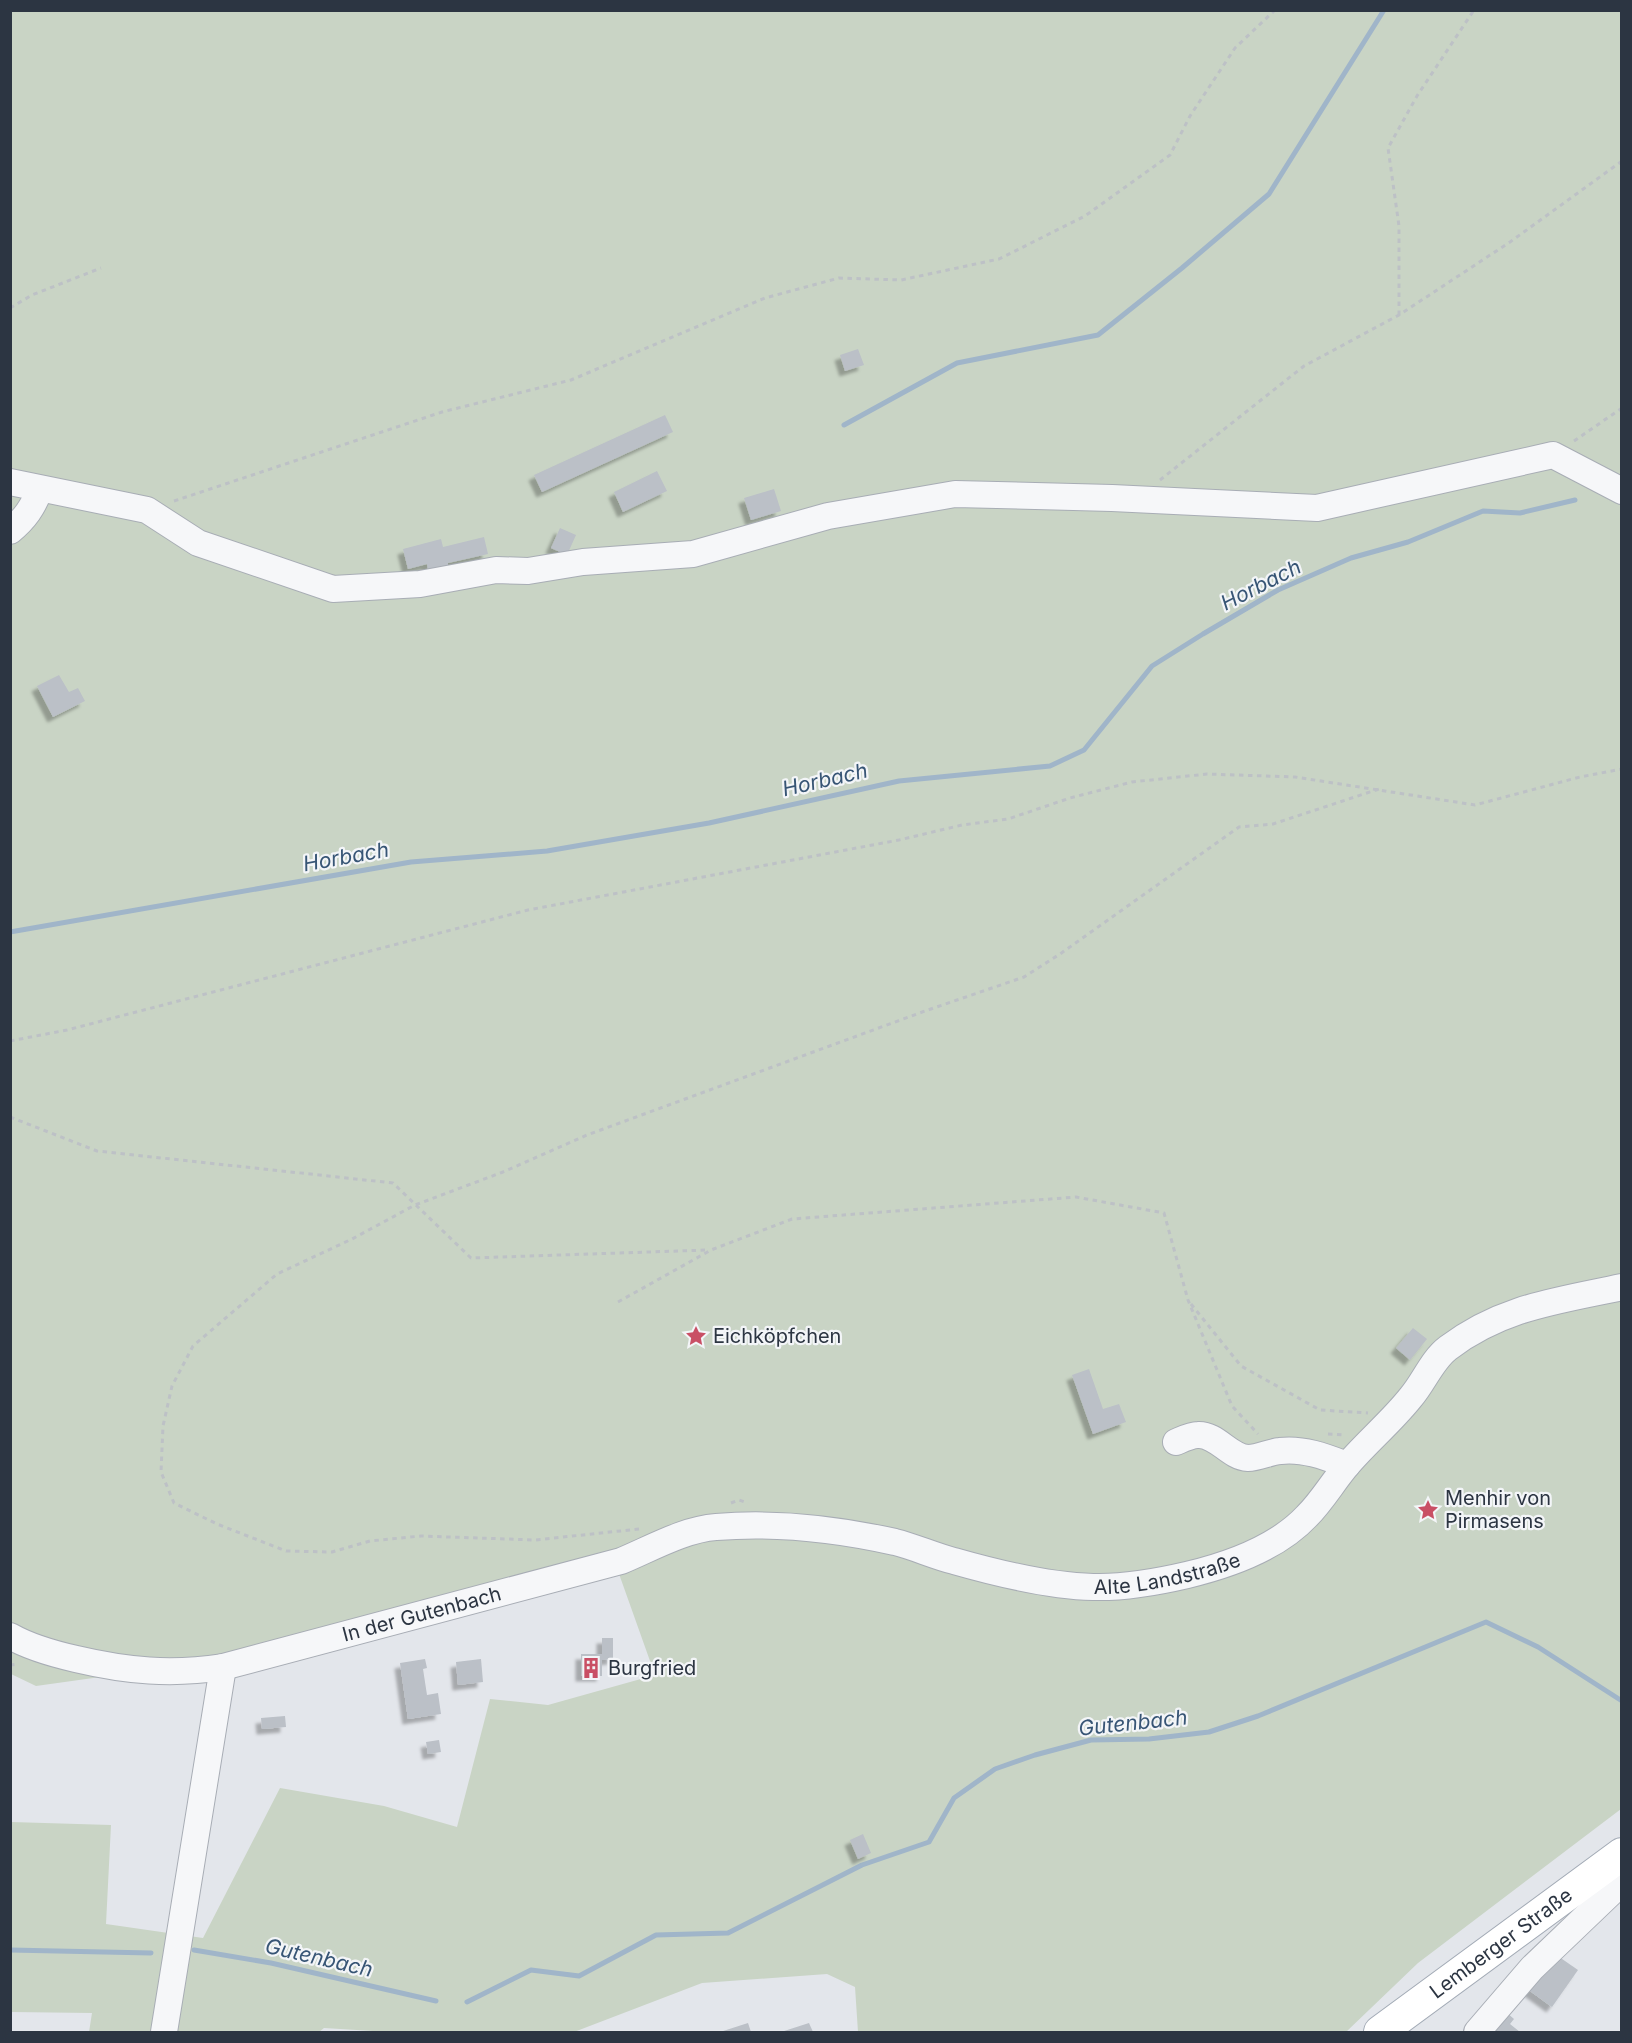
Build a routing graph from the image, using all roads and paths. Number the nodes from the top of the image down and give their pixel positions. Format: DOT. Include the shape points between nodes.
graph roads {
  1 [pos="1275,10"];
  2 [pos="1474,10"];
  3 [pos="1622,161"];
  4 [pos="101,268"];
  5 [pos="10,308"];
  6 [pos="1399,315"];
  7 [pos="1622,408"];
  8 [pos="1552,456"];
  9 [pos="10,482"];
  10 [pos="40,489"];
  11 [pos="1622,491"];
  12 [pos="1136,499"];
  13 [pos="147,510"];
  14 [pos="10,531"];
  15 [pos="1622,769"];
  16 [pos="1379,789"];
  17 [pos="10,1041"];
  18 [pos="10,1117"];
  19 [pos="415,1204"];
  20 [pos="711,1250"];
  21 [pos="1622,1287"];
  22 [pos="1188,1300"];
  23 [pos="618,1302"];
  24 [pos="1395,1415"];
  25 [pos="1268,1433"];
  26 [pos="1320,1433"];
  27 [pos="1372,1437"];
  28 [pos="1176,1442"];
  29 [pos="1347,1465"];
  30 [pos="750,1504"];
  31 [pos="722,1507"];
  32 [pos="641,1529"];
  33 [pos="621,1561"];
  34 [pos="10,1636"];
  35 [pos="223,1667"];
  36 [pos="1622,1854"];
  37 [pos="1622,1882"];
  38 [pos="164,2032"];
  39 [pos="1380,2032"];
  40 [pos="1478,2032"];
  1 -- 13 [label="path" via="1235,48 1190,116 1170,155 1085,216 999,259 901,280 839,278 765,298 571,380 442,412"];
  2 -- 6 [label="path" via="1388,148 1399,226"];
  3 -- 6 [label="path" via="1510,242"];
  4 -- 5 [label="path" via="32,295"];
  6 -- 12 [label="path" via="1304,366"];
  7 -- 8 [label="path"];
  8 -- 11 [label="street"];
  8 -- 12 [label="street" via="1317,508"];
  9 -- 10 [label="street"];
  10 -- 13 [label="street"];
  10 -- 14 [label="street" via="24,520"];
  12 -- 13 [label="street" via="955,494 828,516 693,554 583,562 528,571 496,570 420,584 333,589 198,543"];
  15 -- 16 [label="path" via="1475,805"];
  16 -- 17 [label="path" via="1295,777 1207,774 1132,782 1008,819 528,910 67,1030"];
  16 -- 19 [label="path" via="1273,824 1239,827 1024,977 587,1135 503,1172"];
  18 -- 19 [label="path" via="97,1151 393,1183"];
  19 -- 20 [label="path" via="471,1258"];
  19 -- 32 [label="path" via="277,1274 194,1346 172,1386 163,1426 161,1472 174,1503 286,1551 332,1552 370,1541 421,1536 535,1540"];
  20 -- 22 [label="path" via="792,1219 1077,1197 1164,1213"];
  20 -- 23 [label="path"];
  21 -- 24 [label="street, Alte Landstraße" via="1530,1306 1473,1331 1445,1351"];
  22 -- 24 [label="path" via="1241,1366 1320,1410"];
  22 -- 25 [label="path" via="1232,1406 1257,1434"];
  24 -- 27 [label="street, Alte Landstraße"];
  26 -- 27 [label="path"];
  27 -- 29 [label="street, Alte Landstraße"];
  28 -- 29 [label="street" via="1200,1435 1247,1458 1294,1450"];
  29 -- 33 [label="street, Alte Landstraße" via="1307,1517 1284,1536 1223,1565 1121,1586 1091,1587 1029,1579 898,1543 848,1532 796,1527 713,1527"];
  30 -- 31 [label="path" via="739,1500"];
  33 -- 35 [label="street, In der Gutenbach"];
  34 -- 35 [label="street, In der Gutenbach" via="33,1647 114,1668 191,1672"];
  35 -- 38 [label="street"];
  36 -- 39 [label="main road, Lemberger Straße"];
  37 -- 40 [label="street" via="1532,1968"];
}
